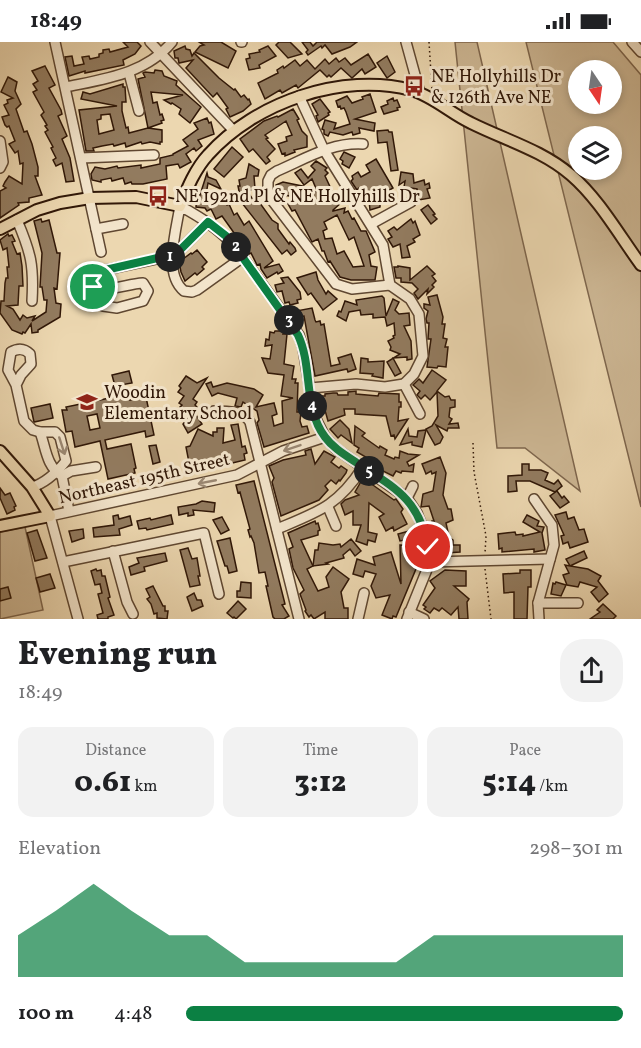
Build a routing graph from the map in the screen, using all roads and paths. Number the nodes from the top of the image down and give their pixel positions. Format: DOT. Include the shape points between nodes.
graph roads {
  1 [pos="55,42"];
  2 [pos="150,42"];
  3 [pos="172,42"];
  4 [pos="406,42"];
  5 [pos="429,42"];
  6 [pos="632,42"];
  7 [pos="641,52"];
  8 [pos="162,54"];
  9 [pos="129,73"];
  10 [pos="66,87"];
  11 [pos="420,93"];
  12 [pos="299,96"];
  13 [pos="434,102"];
  14 [pos="139,111"];
  15 [pos="234,131"];
  16 [pos="0,141"];
  17 [pos="363,144"];
  18 [pos="324,150"];
  19 [pos="154,155"];
  20 [pos="81,158"];
  21 [pos="0,168"];
  22 [pos="90,198"];
  23 [pos="411,202"];
  24 [pos="180,206"];
  25 [pos="17,220"];
  26 [pos="208,222"];
  27 [pos="123,224"];
  28 [pos="371,224"];
  29 [pos="0,229"];
  30 [pos="96,229"];
  31 [pos="101,252"];
  32 [pos="173,257"];
  33 [pos="243,257"];
  34 [pos="641,264"];
  35 [pos="390,285"];
  36 [pos="93,287"];
  37 [pos="32,301"];
  38 [pos="404,384"];
  39 [pos="15,385"];
  40 [pos="310,388"];
  41 [pos="214,411"];
  42 [pos="420,414"];
  43 [pos="40,432"];
  44 [pos="325,437"];
  45 [pos="473,443"];
  46 [pos="0,451"];
  47 [pos="261,461"];
  48 [pos="96,467"];
  49 [pos="363,467"];
  50 [pos="67,468"];
  51 [pos="59,474"];
  52 [pos="413,486"];
  53 [pos="32,488"];
  54 [pos="407,498"];
  55 [pos="534,499"];
  56 [pos="328,507"];
  57 [pos="69,511"];
  58 [pos="50,516"];
  59 [pos="0,526"];
  60 [pos="336,526"];
  61 [pos="277,529"];
  62 [pos="113,551"];
  63 [pos="550,559"];
  64 [pos="484,560"];
  65 [pos="63,562"];
  66 [pos="430,562"];
  67 [pos="364,593"];
  68 [pos="219,594"];
  69 [pos="538,603"];
  70 [pos="578,603"];
  71 [pos="133,614"];
  72 [pos="408,615"];
  73 [pos="78,619"];
  74 [pos="299,619"];
  75 [pos="358,619"];
  76 [pos="424,619"];
  77 [pos="491,619"];
  78 [pos="539,619"];
  1 -- 10 [label="street"];
  2 -- 8 [label="street"];
  3 -- 8 [label="street"];
  4 -- 11 [label="street"];
  5 -- 13 [label="path"];
  6 -- 7 [label="street"];
  8 -- 9 [label="street"];
  8 -- 15 [label="street"];
  9 -- 10 [label="street"];
  9 -- 14 [label="street"];
  10 -- 20 [label="street"];
  11 -- 12 [label="main road" via="366,85"];
  11 -- 13 [label="main road"];
  12 -- 15 [label="main road" via="273,106"];
  12 -- 18 [label="street"];
  13 -- 34 [label="main road" via="470,123 522,145 571,175"];
  15 -- 24 [label="main road" via="207,156"];
  16 -- 21 [label="street"];
  17 -- 18 [label="street" via="349,143"];
  18 -- 28 [label="street"];
  18 -- 35 [label="street" via="271,175 271,200 336,284 352,289"];
  19 -- 20 [label="street"];
  20 -- 22 [label="street"];
  22 -- 24 [label="main road" via="136,197"];
  22 -- 25 [label="main road" via="60,203"];
  22 -- 30 [label="street"];
  23 -- 28 [label="street"];
  24 -- 26 [label="street"];
  24 -- 32 [label="street"];
  25 -- 29 [label="main road"];
  25 -- 37 [label="street" via="33,269"];
  26 -- 32 [label="street"];
  26 -- 33 [label="street"];
  27 -- 30 [label="street"];
  28 -- 35 [label="street" via="383,245"];
  30 -- 31 [label="street"];
  32 -- 33 [label="street" via="177,284 188,292 197,290"];
  32 -- 36 [label="street" via="101,271"];
  33 -- 40 [label="street" via="298,335"];
  35 -- 38 [label="street" via="410,299 419,314 423,356"];
  36 -- 36 [label="street" via="94,298 110,308 143,301 148,291 143,283 102,290"];
  38 -- 40 [label="street"];
  38 -- 42 [label="street"];
  39 -- 43 [label="street" via="24,421"];
  40 -- 44 [label="street" via="314,415"];
  41 -- 47 [label="street" via="247,417"];
  43 -- 50 [label="street, one-way" via="55,432 60,437"];
  43 -- 51 [label="street" via="49,462"];
  44 -- 47 [label="street, Northeast 195th Street, one-way"];
  44 -- 49 [label="street"];
  45 -- 64 [label="path" via="474,472 486,536"];
  46 -- 53 [label="main road"];
  47 -- 57 [label="street, Northeast 195th Street, one-way" via="237,475"];
  47 -- 61 [label="street"];
  48 -- 50 [label="street"];
  49 -- 54 [label="street"];
  49 -- 56 [label="street" via="351,486"];
  50 -- 51 [label="street"];
  51 -- 53 [label="street"];
  51 -- 57 [label="street"];
  52 -- 54 [label="street"];
  53 -- 58 [label="main road"];
  54 -- 66 [label="street" via="422,525"];
  55 -- 63 [label="street" via="552,525 554,545"];
  56 -- 60 [label="street"];
  56 -- 61 [label="street"];
  57 -- 58 [label="street, Northeast 195th Street"];
  58 -- 59 [label="main road, Northeast 195th Street"];
  58 -- 65 [label="street"];
  61 -- 74 [label="street"];
  62 -- 65 [label="street"];
  62 -- 68 [label="street" via="204,533"];
  62 -- 71 [label="street"];
  63 -- 64 [label="street"];
  63 -- 69 [label="street"];
  64 -- 66 [label="street"];
  64 -- 77 [label="path"];
  65 -- 73 [label="street"];
  66 -- 72 [label="street"];
  67 -- 75 [label="street"];
  69 -- 70 [label="street"];
  69 -- 78 [label="street"];
  72 -- 76 [label="street"];
}
